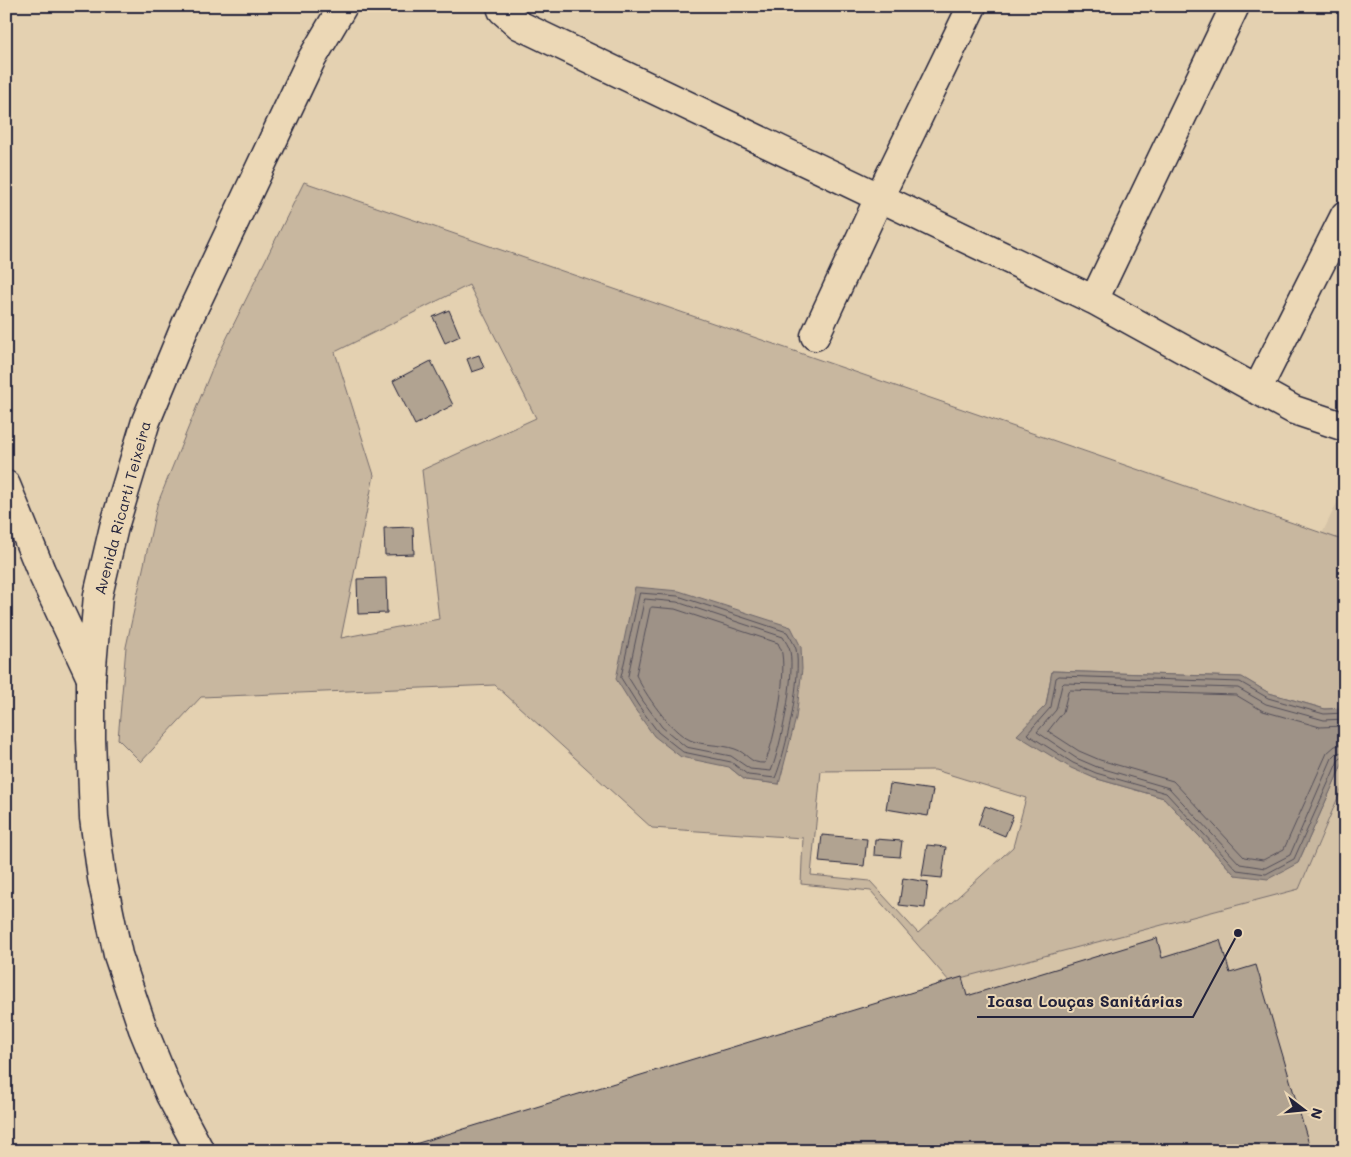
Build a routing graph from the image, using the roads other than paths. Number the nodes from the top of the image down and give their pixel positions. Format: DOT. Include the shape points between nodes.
graph roads {
  1 [pos="325,6"];
  2 [pos="343,6"];
  3 [pos="501,6"];
  4 [pos="972,6"];
  5 [pos="1235,6"];
  6 [pos="310,62"];
  7 [pos="879,198"];
  8 [pos="1345,214"];
  9 [pos="1094,300"];
  10 [pos="815,336"];
  11 [pos="1257,390"];
  12 [pos="1345,427"];
  13 [pos="6,485"];
  14 [pos="91,678"];
  15 [pos="200,1151"];
  1 -- 6 [label="street, Avenida Ricarti Teixeira"];
  2 -- 6 [label="street, Avenida Ricarti Teixeira"];
  3 -- 7 [label="street" via="519,25"];
  4 -- 7 [label="street"];
  5 -- 9 [label="street"];
  6 -- 14 [label="street, Avenida Ricarti Teixeira" via="187,322 146,421 114,527 98,595"];
  7 -- 9 [label="street"];
  7 -- 10 [label="street"];
  8 -- 11 [label="street"];
  9 -- 11 [label="street"];
  11 -- 12 [label="street" via="1294,410"];
  13 -- 14 [label="street" via="41,571"];
  14 -- 15 [label="street, Avenida Ricarti Teixeira" via="94,818 118,955 142,1029 170,1095"];
}
